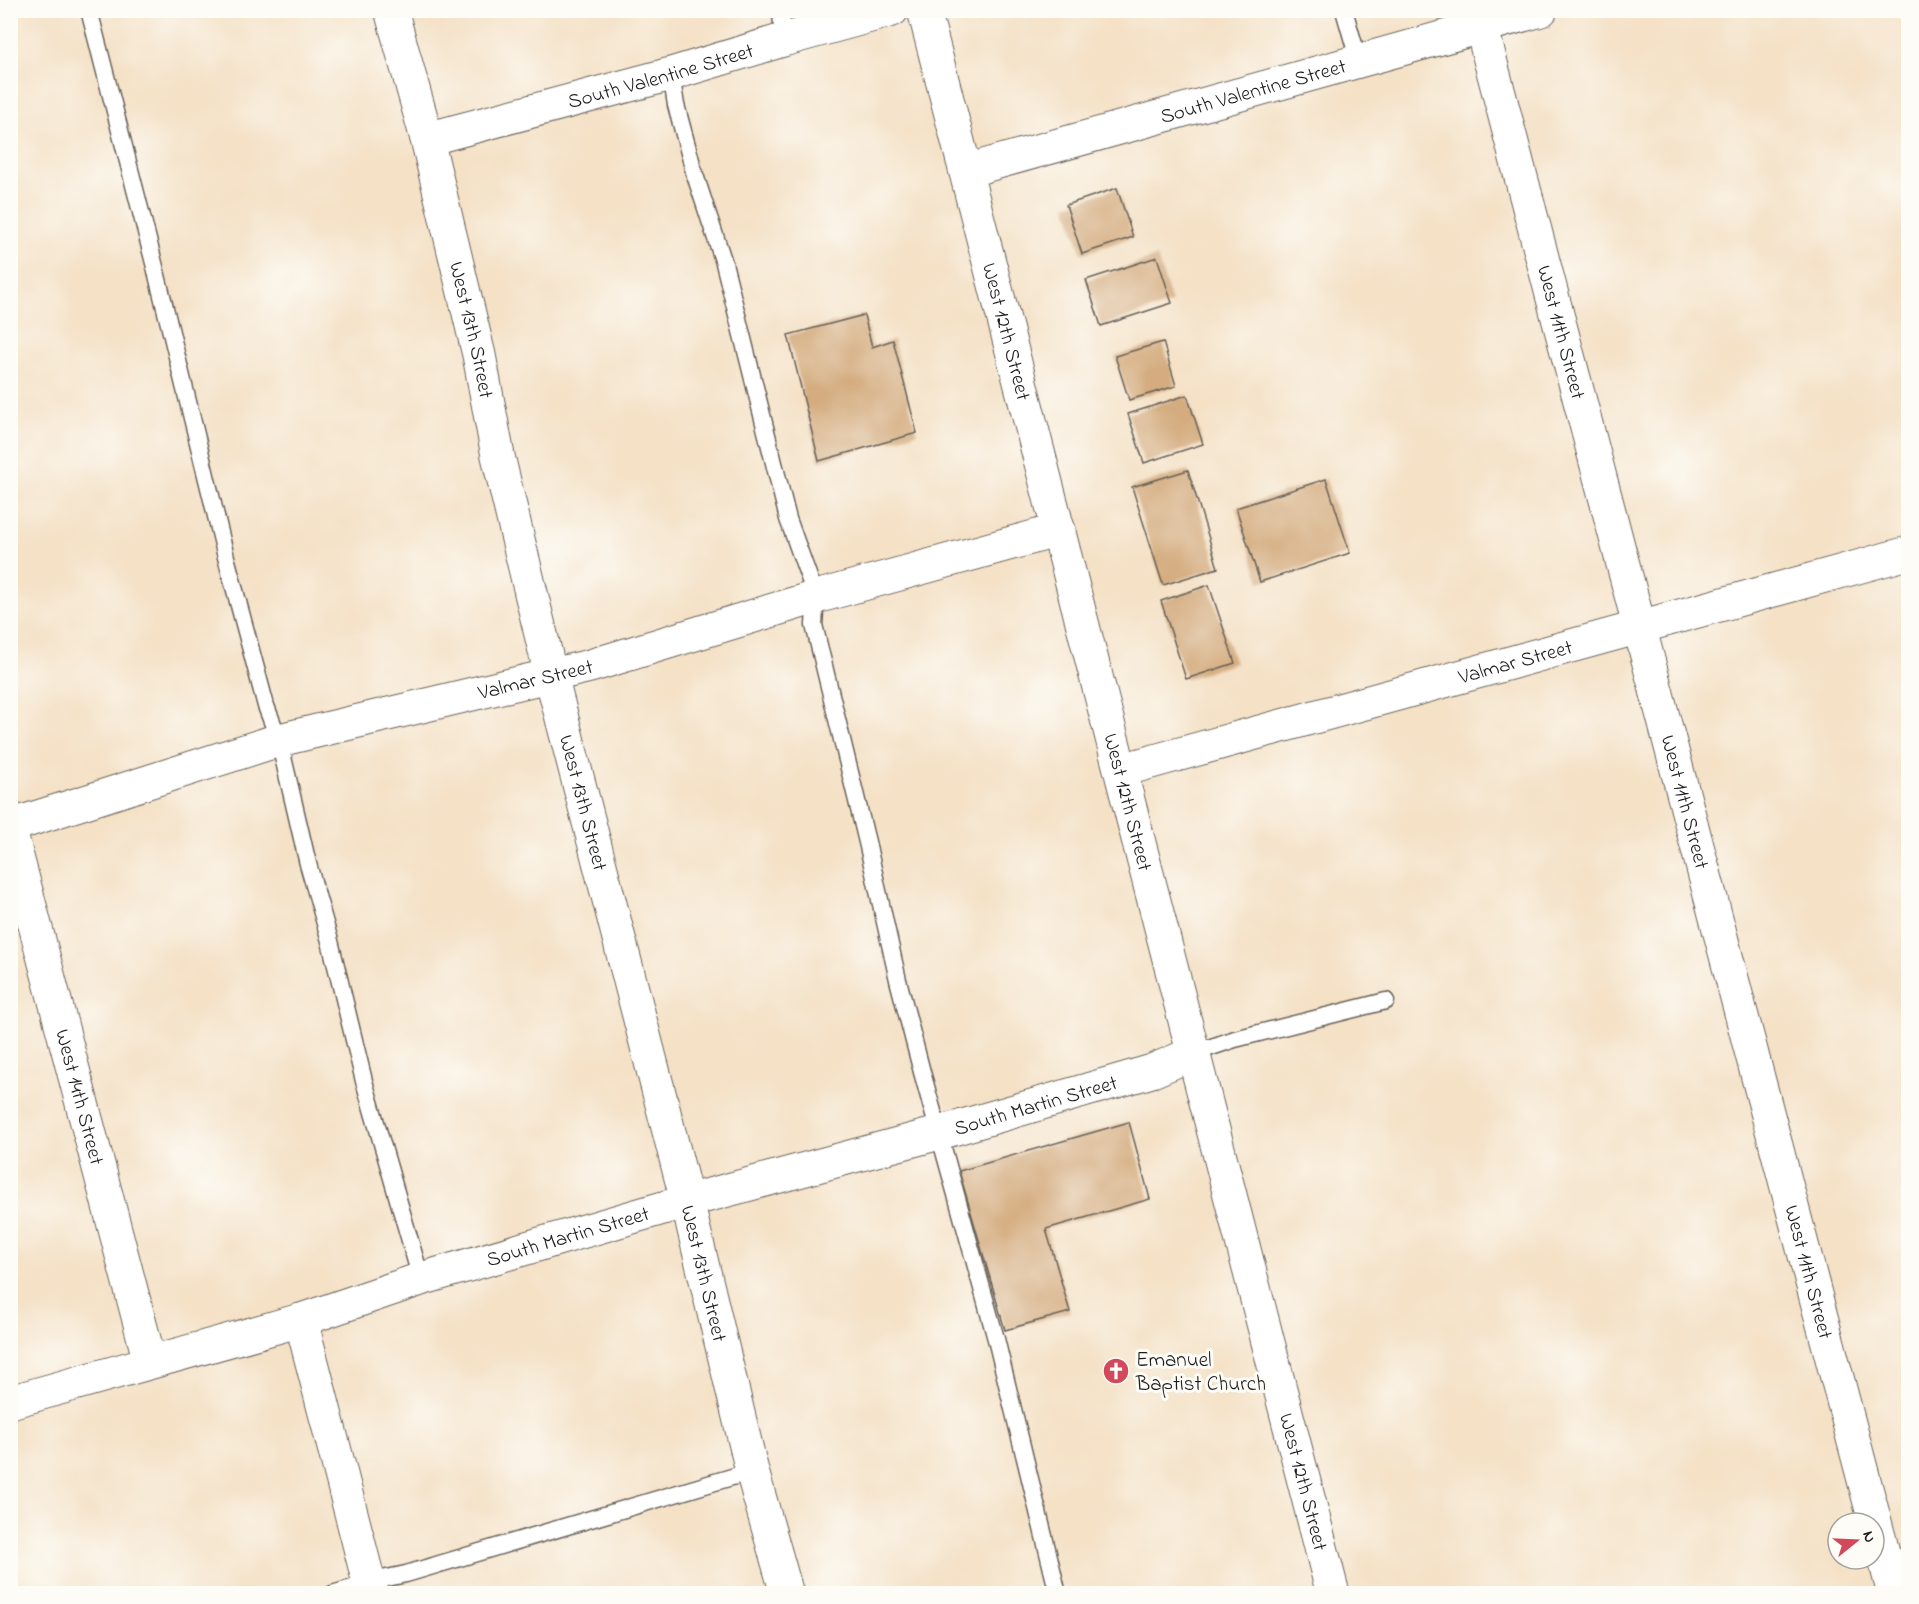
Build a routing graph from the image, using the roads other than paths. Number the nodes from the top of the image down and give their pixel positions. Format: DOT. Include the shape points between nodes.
graph roads {
  1 [pos="89,10"];
  2 [pos="391,10"];
  3 [pos="892,10"];
  4 [pos="924,10"];
  5 [pos="1344,10"];
  6 [pos="1541,10"];
  7 [pos="1479,19"];
  8 [pos="782,25"];
  9 [pos="1359,62"];
  10 [pos="671,74"];
  11 [pos="427,139"];
  12 [pos="966,171"];
  13 [pos="1059,530"];
  14 [pos="1908,553"];
  15 [pos="816,597"];
  16 [pos="1640,628"];
  17 [pos="551,676"];
  18 [pos="279,740"];
  19 [pos="1122,770"];
  20 [pos="10,828"];
  21 [pos="1386,1001"];
  22 [pos="1194,1053"];
  23 [pos="939,1133"];
  24 [pos="687,1201"];
  25 [pos="421,1279"];
  26 [pos="301,1320"];
  27 [pos="150,1362"];
  28 [pos="10,1402"];
  29 [pos="752,1471"];
  30 [pos="1896,1549"];
  31 [pos="371,1588"];
  32 [pos="1886,1591"];
  33 [pos="1326,1592"];
  34 [pos="332,1593"];
  35 [pos="787,1593"];
  36 [pos="1058,1593"];
  1 -- 18 [label="lane" via="226,557 266,706"];
  2 -- 11 [label="street, West 13th Street"];
  3 -- 8 [label="street, South Valentine Street"];
  4 -- 12 [label="street, West 12th Street"];
  5 -- 9 [label="lane"];
  6 -- 7 [label="street, South Valentine Street"];
  7 -- 9 [label="street, South Valentine Street"];
  7 -- 16 [label="street, West 11th Street"];
  8 -- 10 [label="street, South Valentine Street"];
  9 -- 12 [label="street, South Valentine Street"];
  10 -- 11 [label="street, South Valentine Street"];
  10 -- 15 [label="lane" via="695,175 724,263 788,519"];
  11 -- 17 [label="street, West 13th Street"];
  12 -- 13 [label="street, West 12th Street"];
  13 -- 15 [label="street, Valmar Street"];
  13 -- 19 [label="street, West 12th Street"];
  14 -- 16 [label="street, Valmar Street"];
  15 -- 17 [label="street, Valmar Street"];
  15 -- 23 [label="lane" via="814,625 898,980"];
  16 -- 19 [label="street, Valmar Street"];
  16 -- 30 [label="street, West 11th Street"];
  17 -- 18 [label="street, Valmar Street"];
  17 -- 24 [label="street, West 13th Street"];
  18 -- 20 [label="street, Valmar Street"];
  18 -- 25 [label="lane" via="364,1081"];
  19 -- 22 [label="street, West 12th Street"];
  20 -- 27 [label="street, West 14th Street"];
  21 -- 22 [label="lane"];
  22 -- 23 [label="street, South Martin Street" via="1152,1071"];
  22 -- 33 [label="street, West 12th Street"];
  23 -- 24 [label="street, South Martin Street"];
  23 -- 36 [label="lane" via="996,1339"];
  24 -- 25 [label="street, South Martin Street"];
  24 -- 29 [label="street, West 13th Street"];
  25 -- 26 [label="street, South Martin Street"];
  26 -- 27 [label="street, South Martin Street"];
  26 -- 31 [label="street"];
  27 -- 28 [label="street, South Martin Street"];
  29 -- 31 [label="lane" via="406,1574"];
  29 -- 35 [label="street, West 13th Street"];
  30 -- 32 [label="street, West 11th Street"];
  31 -- 34 [label="lane"];
}
